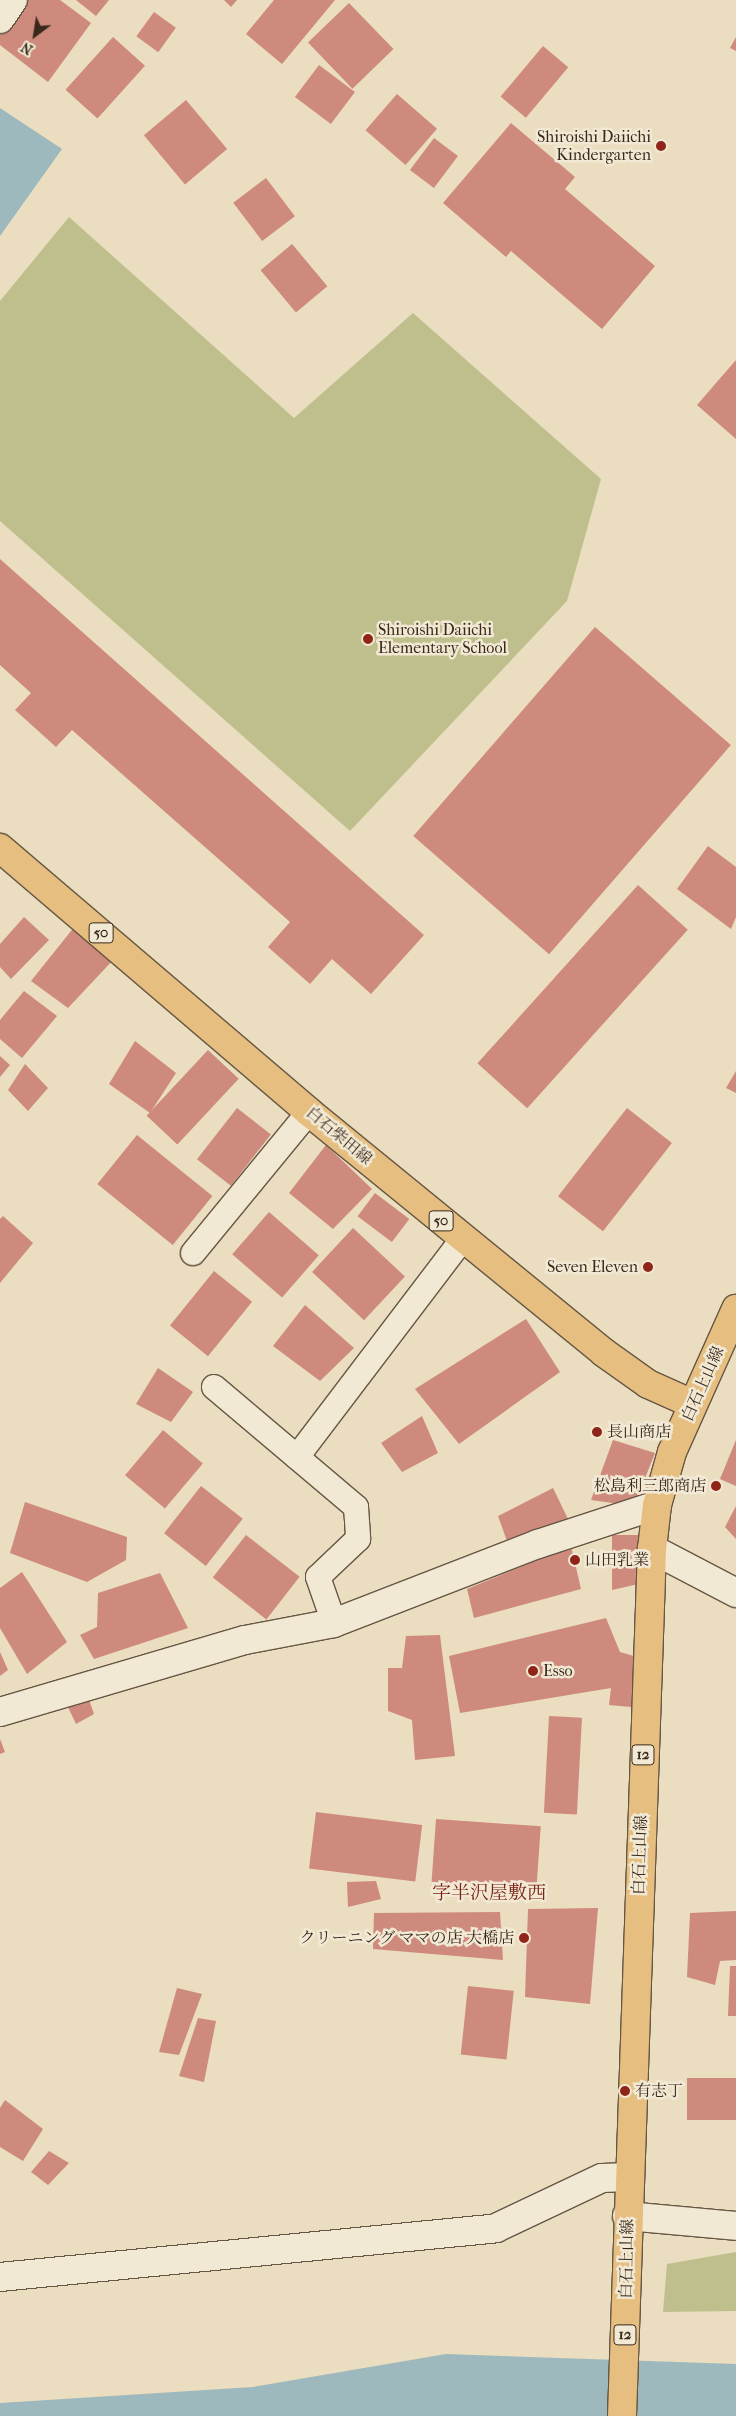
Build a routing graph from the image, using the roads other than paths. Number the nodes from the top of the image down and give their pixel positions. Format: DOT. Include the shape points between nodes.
graph roads {
  1 [pos="13,0"];
  2 [pos="0,19"];
  3 [pos="0,848"];
  4 [pos="309,1112"];
  5 [pos="463,1238"];
  6 [pos="193,1253"];
  7 [pos="736,1309"];
  8 [pos="214,1386"];
  9 [pos="693,1404"];
  10 [pos="297,1457"];
  11 [pos="657,1505"];
  12 [pos="652,1549"];
  13 [pos="736,1593"];
  14 [pos="334,1623"];
  15 [pos="0,1712"];
  16 [pos="628,2177"];
  17 [pos="628,2216"];
  18 [pos="736,2226"];
  19 [pos="0,2277"];
  20 [pos="622,2416"];
  1 -- 2 [label="street"];
  3 -- 4 [label="main road, 白石柴田線 / 50"];
  4 -- 5 [label="main road, 白石柴田線 / 50"];
  4 -- 6 [label="lane"];
  5 -- 9 [label="main road, 白石柴田線 / 50" via="648,1384"];
  5 -- 10 [label="lane"];
  7 -- 9 [label="main road, 白石上山線 / 12"];
  8 -- 10 [label="lane"];
  9 -- 11 [label="main road, 白石上山線 / 12" via="672,1452"];
  10 -- 14 [label="lane" via="356,1507 358,1539 318,1577"];
  11 -- 12 [label="main road, 白石上山線 / 12"];
  11 -- 14 [label="street" via="538,1544"];
  12 -- 13 [label="street"];
  12 -- 16 [label="main road, 白石上山線 / 12"];
  14 -- 15 [label="street" via="245,1640"];
  16 -- 17 [label="main road, 白石上山線 / 12"];
  16 -- 19 [label="street" via="602,2178 496,2228"];
  17 -- 18 [label="street"];
  17 -- 20 [label="main road, 白石上山線 / 12"];
}
